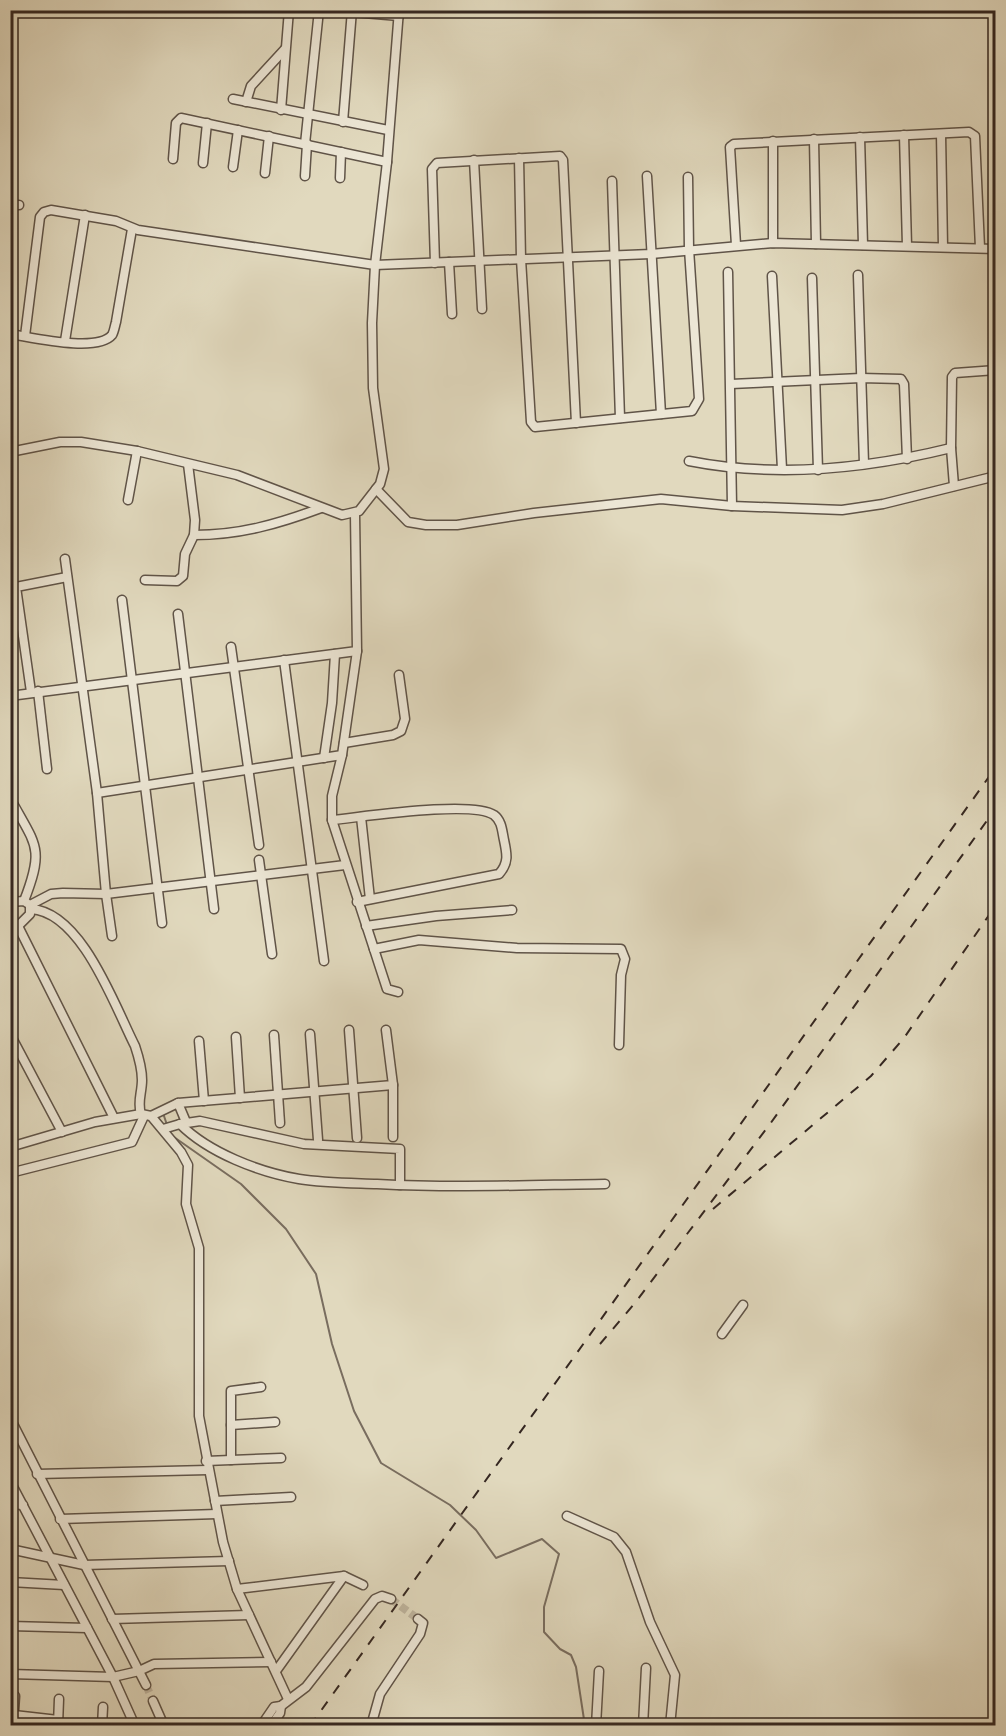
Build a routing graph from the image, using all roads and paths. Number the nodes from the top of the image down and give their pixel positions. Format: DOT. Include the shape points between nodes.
graph roads {
  1 [pos="289,10"];
  2 [pos="319,10"];
  3 [pos="328,10"];
  4 [pos="352,12"];
  5 [pos="399,13"];
  6 [pos="285,48"];
  7 [pos="233,99"];
  8 [pos="246,102"];
  9 [pos="281,110"];
  10 [pos="310,116"];
  11 [pos="344,122"];
  12 [pos="207,123"];
  13 [pos="238,130"];
  14 [pos="388,130"];
  15 [pos="941,134"];
  16 [pos="904,135"];
  17 [pos="269,136"];
  18 [pos="860,137"];
  19 [pos="814,139"];
  20 [pos="773,141"];
  21 [pos="306,144"];
  22 [pos="341,152"];
  23 [pos="519,158"];
  24 [pos="173,159"];
  25 [pos="474,160"];
  26 [pos="387,162"];
  27 [pos="203,163"];
  28 [pos="233,167"];
  29 [pos="265,173"];
  30 [pos="304,176"];
  31 [pos="647,176"];
  32 [pos="688,177"];
  33 [pos="340,178"];
  34 [pos="612,181"];
  35 [pos="85,215"];
  36 [pos="135,230"];
  37 [pos="773,243"];
  38 [pos="816,244"];
  39 [pos="736,245"];
  40 [pos="863,245"];
  41 [pos="907,246"];
  42 [pos="944,248"];
  43 [pos="980,248"];
  44 [pos="689,249"];
  45 [pos="996,249"];
  46 [pos="651,254"];
  47 [pos="613,255"];
  48 [pos="569,257"];
  49 [pos="521,259"];
  50 [pos="482,261"];
  51 [pos="449,262"];
  52 [pos="435,263"];
  53 [pos="375,265"];
  54 [pos="728,272"];
  55 [pos="858,275"];
  56 [pos="772,276"];
  57 [pos="812,278"];
  58 [pos="482,309"];
  59 [pos="452,314"];
  60 [pos="10,334"];
  61 [pos="25,336"];
  62 [pos="65,341"];
  63 [pos="996,370"];
  64 [pos="861,378"];
  65 [pos="815,380"];
  66 [pos="776,382"];
  67 [pos="731,384"];
  68 [pos="661,414"];
  69 [pos="620,418"];
  70 [pos="576,423"];
  71 [pos="951,448"];
  72 [pos="137,451"];
  73 [pos="10,452"];
  74 [pos="907,459"];
  75 [pos="688,461"];
  76 [pos="188,464"];
  77 [pos="864,464"];
  78 [pos="782,469"];
  79 [pos="733,470"];
  80 [pos="818,470"];
  81 [pos="996,476"];
  82 [pos="954,486"];
  83 [pos="376,489"];
  84 [pos="128,500"];
  85 [pos="732,506"];
  86 [pos="321,508"];
  87 [pos="355,514"];
  88 [pos="194,535"];
  89 [pos="64,559"];
  90 [pos="67,578"];
  91 [pos="145,580"];
  92 [pos="122,600"];
  93 [pos="178,615"];
  94 [pos="231,647"];
  95 [pos="357,651"];
  96 [pos="334,654"];
  97 [pos="284,660"];
  98 [pos="233,667"];
  99 [pos="185,674"];
  100 [pos="399,675"];
  101 [pos="132,680"];
  102 [pos="83,685"];
  103 [pos="34,692"];
  104 [pos="10,696"];
  105 [pos="344,743"];
  106 [pos="342,755"];
  107 [pos="324,758"];
  108 [pos="299,763"];
  109 [pos="47,769"];
  110 [pos="249,770"];
  111 [pos="197,778"];
  112 [pos="144,786"];
  113 [pos="97,793"];
  114 [pos="10,798"];
  115 [pos="361,817"];
  116 [pos="332,820"];
  117 [pos="259,844"];
  118 [pos="260,860"];
  119 [pos="345,865"];
  120 [pos="313,870"];
  121 [pos="261,876"];
  122 [pos="209,882"];
  123 [pos="158,889"];
  124 [pos="106,894"];
  125 [pos="370,899"];
  126 [pos="10,902"];
  127 [pos="357,902"];
  128 [pos="28,905"];
  129 [pos="214,909"];
  130 [pos="512,910"];
  131 [pos="162,923"];
  132 [pos="366,926"];
  133 [pos="14,928"];
  134 [pos="112,936"];
  135 [pos="374,949"];
  136 [pos="272,954"];
  137 [pos="324,960"];
  138 [pos="398,993"];
  139 [pos="348,1029"];
  140 [pos="386,1030"];
  141 [pos="10,1034"];
  142 [pos="310,1034"];
  143 [pos="274,1035"];
  144 [pos="236,1037"];
  145 [pos="199,1041"];
  146 [pos="619,1045"];
  147 [pos="393,1084"];
  148 [pos="353,1088"];
  149 [pos="314,1092"];
  150 [pos="279,1095"];
  151 [pos="240,1098"];
  152 [pos="204,1101"];
  153 [pos="173,1105"];
  154 [pos="149,1114"];
  155 [pos="114,1118"];
  156 [pos="280,1123"];
  157 [pos="174,1126"];
  158 [pos="62,1132"];
  159 [pos="393,1137"];
  160 [pos="357,1138"];
  161 [pos="318,1140"];
  162 [pos="10,1147"];
  163 [pos="10,1173"];
  164 [pos="605,1184"];
  165 [pos="400,1185"];
  166 [pos="743,1305"];
  167 [pos="722,1334"];
  168 [pos="261,1387"];
  169 [pos="10,1418"];
  170 [pos="275,1422"];
  171 [pos="231,1425"];
  172 [pos="281,1458"];
  173 [pos="231,1460"];
  174 [pos="207,1466"];
  175 [pos="37,1474"];
  176 [pos="10,1481"];
  177 [pos="291,1497"];
  178 [pos="215,1501"];
  179 [pos="10,1504"];
  180 [pos="23,1505"];
  181 [pos="218,1514"];
  182 [pos="567,1516"];
  183 [pos="60,1520"];
  184 [pos="10,1550"];
  185 [pos="50,1557"];
  186 [pos="229,1562"];
  187 [pos="84,1565"];
  188 [pos="344,1576"];
  189 [pos="10,1582"];
  190 [pos="64,1585"];
  191 [pos="363,1586"];
  192 [pos="237,1589"];
  193 [pos="391,1599"];
  194 [pos="249,1614"];
  195 [pos="112,1619"];
  196 [pos="418,1619"];
  197 [pos="10,1626"];
  198 [pos="87,1628"];
  199 [pos="271,1662"];
  200 [pos="646,1668"];
  201 [pos="139,1671"];
  202 [pos="276,1671"];
  203 [pos="599,1671"];
  204 [pos="10,1674"];
  205 [pos="113,1677"];
  206 [pos="146,1684"];
  207 [pos="15,1696"];
  208 [pos="59,1699"];
  209 [pos="288,1699"];
  210 [pos="153,1701"];
  211 [pos="281,1706"];
  212 [pos="103,1707"];
  213 [pos="14,1716"];
  214 [pos="58,1723"];
  215 [pos="13,1725"];
  216 [pos="102,1725"];
  217 [pos="135,1725"];
  218 [pos="165,1725"];
  219 [pos="261,1725"];
  220 [pos="271,1725"];
  221 [pos="371,1725"];
  222 [pos="596,1725"];
  223 [pos="643,1725"];
  224 [pos="670,1725"];
  1 -- 6 [label="street"];
  2 -- 10 [label="street"];
  3 -- 4 [label="street"];
  4 -- 5 [label="street"];
  4 -- 11 [label="street"];
  5 -- 14 [label="street"];
  6 -- 8 [label="street" via="251,86"];
  6 -- 9 [label="street"];
  7 -- 8 [label="street"];
  8 -- 9 [label="street"];
  9 -- 10 [label="street"];
  10 -- 11 [label="street"];
  10 -- 21 [label="street"];
  11 -- 14 [label="street"];
  12 -- 13 [label="street"];
  12 -- 24 [label="street" via="177,119"];
  12 -- 27 [label="street"];
  13 -- 17 [label="street"];
  13 -- 28 [label="street"];
  14 -- 26 [label="street"];
  15 -- 16 [label="street"];
  15 -- 42 [label="street"];
  15 -- 43 [label="street" via="969,132 975,136"];
  16 -- 18 [label="street"];
  16 -- 41 [label="street"];
  17 -- 21 [label="street"];
  17 -- 29 [label="street"];
  18 -- 19 [label="street"];
  18 -- 40 [label="street"];
  19 -- 20 [label="street"];
  19 -- 38 [label="street"];
  20 -- 37 [label="street"];
  20 -- 39 [label="street" via="743,142 730,147"];
  21 -- 22 [label="street"];
  21 -- 30 [label="street"];
  22 -- 26 [label="street"];
  22 -- 33 [label="street"];
  23 -- 25 [label="street"];
  23 -- 48 [label="street" via="560,156"];
  23 -- 49 [label="street"];
  25 -- 50 [label="street"];
  25 -- 52 [label="street" via="437,163 432,169"];
  26 -- 53 [label="street"];
  31 -- 46 [label="street"];
  32 -- 44 [label="street"];
  34 -- 47 [label="street"];
  35 -- 36 [label="street" via="116,221"];
  35 -- 61 [label="street" via="51,210 40,217"];
  35 -- 62 [label="street"];
  36 -- 53 [label="street"];
  36 -- 62 [label="street" via="112,335 88,344"];
  37 -- 38 [label="street"];
  37 -- 39 [label="street"];
  38 -- 40 [label="street"];
  39 -- 44 [label="street"];
  40 -- 41 [label="street"];
  41 -- 42 [label="street"];
  42 -- 43 [label="street"];
  43 -- 45 [label="street"];
  44 -- 46 [label="street"];
  44 -- 68 [label="street" via="699,399 692,411"];
  46 -- 47 [label="street"];
  46 -- 68 [label="street"];
  47 -- 48 [label="street"];
  47 -- 69 [label="street"];
  48 -- 49 [label="street"];
  48 -- 70 [label="street"];
  49 -- 50 [label="street"];
  49 -- 70 [label="street" via="531,422 535,427"];
  50 -- 51 [label="street"];
  50 -- 58 [label="street"];
  51 -- 52 [label="street"];
  51 -- 59 [label="street"];
  52 -- 53 [label="street"];
  53 -- 83 [label="street" via="373,388 384,464"];
  54 -- 67 [label="street"];
  55 -- 64 [label="street"];
  56 -- 66 [label="street"];
  57 -- 65 [label="street"];
  60 -- 61 [label="street"];
  61 -- 62 [label="street"];
  63 -- 71 [label="street" via="952,376"];
  64 -- 65 [label="street"];
  64 -- 74 [label="street" via="894,377 904,384"];
  64 -- 77 [label="street"];
  65 -- 66 [label="street"];
  65 -- 80 [label="street"];
  66 -- 67 [label="street"];
  66 -- 78 [label="street"];
  67 -- 79 [label="street"];
  68 -- 69 [label="street"];
  69 -- 70 [label="street"];
  71 -- 74 [label="street"];
  71 -- 82 [label="street"];
  72 -- 73 [label="street" via="60,442"];
  72 -- 76 [label="street"];
  72 -- 84 [label="street"];
  74 -- 77 [label="street"];
  75 -- 79 [label="street"];
  76 -- 86 [label="street" via="272,486"];
  76 -- 88 [label="street"];
  77 -- 80 [label="street"];
  78 -- 79 [label="street"];
  78 -- 80 [label="street"];
  79 -- 85 [label="street"];
  81 -- 82 [label="street"];
  82 -- 85 [label="street" via="842,510"];
  83 -- 85 [label="street" via="403,519 426,525 457,525 661,500"];
  83 -- 87 [label="street"];
  86 -- 87 [label="street" via="342,515"];
  86 -- 88 [label="street" via="272,526 225,535"];
  87 -- 95 [label="street"];
  88 -- 91 [label="street" via="187,546 181,579"];
  89 -- 90 [label="street"];
  90 -- 102 [label="street"];
  90 -- 103 [label="street" via="16,587"];
  92 -- 101 [label="street"];
  93 -- 99 [label="street"];
  94 -- 98 [label="street"];
  95 -- 96 [label="street"];
  95 -- 105 [label="street"];
  96 -- 97 [label="street"];
  96 -- 107 [label="street"];
  97 -- 98 [label="street"];
  97 -- 108 [label="street"];
  98 -- 99 [label="street"];
  98 -- 110 [label="street"];
  99 -- 101 [label="street"];
  99 -- 111 [label="street"];
  100 -- 105 [label="street" via="405,719 401,731"];
  101 -- 102 [label="street"];
  101 -- 112 [label="street"];
  102 -- 103 [label="street"];
  102 -- 113 [label="street"];
  103 -- 104 [label="street"];
  103 -- 109 [label="street"];
  105 -- 106 [label="street"];
  106 -- 107 [label="street"];
  106 -- 116 [label="street" via="332,796"];
  107 -- 108 [label="street"];
  108 -- 110 [label="street"];
  108 -- 120 [label="street"];
  110 -- 111 [label="street"];
  110 -- 117 [label="street"];
  111 -- 112 [label="street"];
  111 -- 122 [label="street"];
  112 -- 113 [label="street"];
  112 -- 123 [label="street"];
  113 -- 124 [label="street"];
  114 -- 128 [label="street" via="37,855"];
  115 -- 116 [label="street"];
  115 -- 125 [label="street"];
  115 -- 125 [label="street" via="471,808 485,811 501,822 507,856 505,868 499,874"];
  116 -- 119 [label="street"];
  118 -- 121 [label="street"];
  119 -- 120 [label="street"];
  119 -- 127 [label="street"];
  120 -- 121 [label="street"];
  120 -- 137 [label="street"];
  121 -- 122 [label="street"];
  121 -- 136 [label="street"];
  122 -- 123 [label="street"];
  122 -- 129 [label="street"];
  123 -- 124 [label="street"];
  123 -- 131 [label="street"];
  124 -- 128 [label="street" via="51,894"];
  124 -- 134 [label="street"];
  125 -- 127 [label="street"];
  126 -- 128 [label="street"];
  127 -- 132 [label="street"];
  128 -- 133 [label="street" via="30,914"];
  128 -- 154 [label="street" via="71,930 84,946 135,1046 142,1083 138,1105"];
  130 -- 132 [label="street"];
  132 -- 135 [label="street"];
  133 -- 155 [label="street"];
  135 -- 138 [label="street" via="387,989"];
  135 -- 146 [label="street" via="419,940 516,948 621,949 625,959"];
  139 -- 148 [label="street"];
  140 -- 147 [label="street"];
  141 -- 158 [label="street"];
  142 -- 149 [label="street"];
  143 -- 150 [label="street"];
  144 -- 151 [label="street"];
  145 -- 152 [label="street"];
  147 -- 148 [label="street"];
  147 -- 159 [label="street"];
  148 -- 149 [label="street"];
  148 -- 160 [label="street"];
  149 -- 150 [label="street"];
  149 -- 161 [label="street"];
  150 -- 151 [label="street"];
  150 -- 156 [label="street"];
  151 -- 152 [label="street"];
  152 -- 153 [label="street"];
  153 -- 154 [label="street"];
  153 -- 157 [label="street"];
  154 -- 155 [label="street"];
  154 -- 157 [label="street"];
  154 -- 163 [label="street" via="132,1142"];
  155 -- 158 [label="street"];
  157 -- 165 [label="street" via="210,1147 298,1179"];
  157 -- 165 [label="street" via="200,1121 304,1144 400,1149"];
  157 -- 174 [label="street" via="186,1159 186,1204 199,1248 198,1399"];
  158 -- 162 [label="street"];
  164 -- 165 [label="street"];
  166 -- 167 [label="street"];
  168 -- 171 [label="street" via="231,1391"];
  169 -- 175 [label="street"];
  170 -- 171 [label="street"];
  171 -- 173 [label="street"];
  172 -- 173 [label="street"];
  173 -- 174 [label="street"];
  174 -- 175 [label="street"];
  174 -- 178 [label="street"];
  175 -- 183 [label="street"];
  176 -- 180 [label="street"];
  177 -- 178 [label="street"];
  178 -- 181 [label="street"];
  179 -- 180 [label="street"];
  180 -- 185 [label="street"];
  181 -- 183 [label="street"];
  181 -- 186 [label="street"];
  182 -- 224 [label="street" via="614,1537 626,1552 650,1622 675,1675"];
  183 -- 187 [label="street"];
  184 -- 185 [label="street"];
  185 -- 187 [label="street"];
  185 -- 190 [label="street"];
  186 -- 187 [label="street"];
  186 -- 192 [label="street"];
  187 -- 195 [label="street"];
  188 -- 191 [label="street"];
  188 -- 192 [label="street"];
  188 -- 202 [label="street"];
  189 -- 190 [label="street"];
  190 -- 198 [label="street"];
  192 -- 194 [label="street"];
  193 -- 209 [label="street" via="375,1599 306,1687"];
  194 -- 195 [label="street"];
  194 -- 199 [label="street"];
  195 -- 201 [label="street"];
  196 -- 221 [label="street" via="423,1623 420,1634 380,1694"];
  197 -- 198 [label="street"];
  198 -- 205 [label="street"];
  199 -- 201 [label="street" via="154,1664"];
  199 -- 202 [label="street"];
  200 -- 223 [label="street"];
  201 -- 205 [label="street"];
  201 -- 206 [label="street"];
  202 -- 209 [label="street"];
  203 -- 222 [label="street"];
  204 -- 205 [label="street"];
  205 -- 217 [label="street"];
  207 -- 213 [label="street"];
  208 -- 214 [label="street"];
  209 -- 211 [label="street"];
  210 -- 218 [label="street"];
  211 -- 219 [label="street" via="274,1707"];
  211 -- 220 [label="street"];
  212 -- 216 [label="street"];
  213 -- 214 [label="street"];
  213 -- 215 [label="street"];
}
